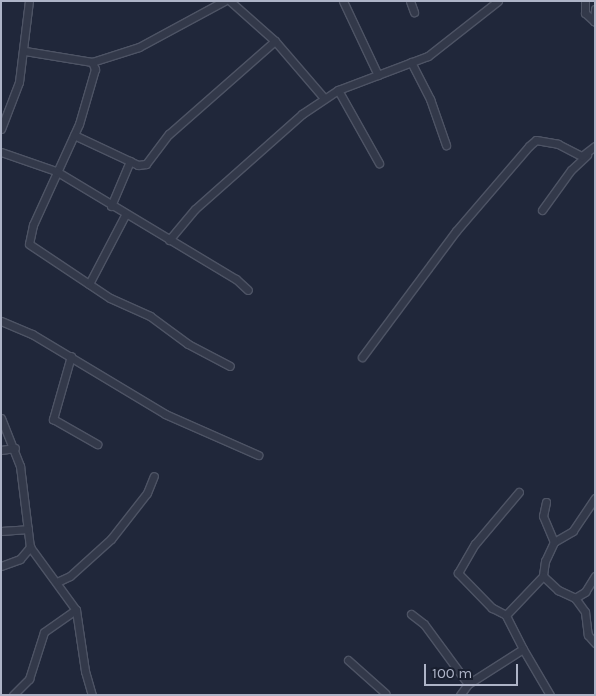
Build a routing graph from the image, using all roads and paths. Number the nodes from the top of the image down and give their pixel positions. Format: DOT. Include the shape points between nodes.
graph roads {
  1 [pos="29,1"];
  2 [pos="224,1"];
  3 [pos="230,1"];
  4 [pos="343,1"];
  5 [pos="410,1"];
  6 [pos="498,1"];
  7 [pos="585,1"];
  8 [pos="595,9"];
  9 [pos="414,12"];
  10 [pos="594,22"];
  11 [pos="275,41"];
  12 [pos="25,51"];
  13 [pos="92,62"];
  14 [pos="412,62"];
  15 [pos="378,75"];
  16 [pos="338,90"];
  17 [pos="324,98"];
  18 [pos="1,129"];
  19 [pos="74,135"];
  20 [pos="446,145"];
  21 [pos="592,148"];
  22 [pos="1,152"];
  23 [pos="130,161"];
  24 [pos="379,163"];
  25 [pos="56,171"];
  26 [pos="111,206"];
  27 [pos="542,210"];
  28 [pos="124,215"];
  29 [pos="169,240"];
  30 [pos="89,284"];
  31 [pos="248,290"];
  32 [pos="1,321"];
  33 [pos="71,356"];
  34 [pos="362,357"];
  35 [pos="230,366"];
  36 [pos="1,418"];
  37 [pos="97,444"];
  38 [pos="15,448"];
  39 [pos="1,450"];
  40 [pos="258,455"];
  41 [pos="154,476"];
  42 [pos="519,492"];
  43 [pos="595,498"];
  44 [pos="546,502"];
  45 [pos="28,529"];
  46 [pos="1,531"];
  47 [pos="554,542"];
  48 [pos="30,547"];
  49 [pos="1,566"];
  50 [pos="543,576"];
  51 [pos="595,576"];
  52 [pos="57,582"];
  53 [pos="575,598"];
  54 [pos="76,610"];
  55 [pos="411,614"];
  56 [pos="506,615"];
  57 [pos="595,643"];
  58 [pos="523,649"];
  59 [pos="348,660"];
  60 [pos="468,684"];
  61 [pos="385,694"];
  62 [pos="13,695"];
  63 [pos="92,695"];
  64 [pos="460,695"];
  65 [pos="550,695"];
  1 -- 12 [label="street"];
  2 -- 13 [label="street" via="138,47"];
  3 -- 11 [label="street"];
  4 -- 15 [label="street"];
  5 -- 9 [label="street"];
  6 -- 14 [label="street" via="451,41"];
  7 -- 10 [label="street" via="585,13"];
  8 -- 10 [label="street"];
  11 -- 17 [label="street"];
  11 -- 23 [label="street" via="169,134 146,164"];
  12 -- 13 [label="street"];
  12 -- 18 [label="street" via="19,82"];
  13 -- 19 [label="street" via="95,69"];
  14 -- 15 [label="street"];
  14 -- 20 [label="street" via="430,99"];
  15 -- 16 [label="street"];
  16 -- 17 [label="street"];
  16 -- 24 [label="street"];
  17 -- 29 [label="street" via="195,209"];
  19 -- 23 [label="street"];
  19 -- 25 [label="street"];
  21 -- 27 [label="street" via="570,170"];
  21 -- 34 [label="street" via="582,156 558,144 536,140 529,146 456,231"];
  22 -- 25 [label="street"];
  23 -- 26 [label="street"];
  25 -- 26 [label="street"];
  25 -- 30 [label="street" via="29,244"];
  26 -- 28 [label="street"];
  28 -- 29 [label="street"];
  28 -- 30 [label="street"];
  29 -- 31 [label="street" via="236,279"];
  30 -- 35 [label="street" via="110,298 150,316 188,344"];
  32 -- 33 [label="street"];
  33 -- 37 [label="street" via="53,419"];
  33 -- 40 [label="street" via="165,414"];
  36 -- 38 [label="street"];
  38 -- 39 [label="street"];
  38 -- 45 [label="street" via="28,511"];
  41 -- 52 [label="street" via="147,493 111,540 70,576"];
  42 -- 56 [label="street" via="475,544 458,573 492,608"];
  43 -- 47 [label="street" via="573,531"];
  44 -- 47 [label="street" via="543,516"];
  45 -- 46 [label="street"];
  45 -- 48 [label="street"];
  47 -- 50 [label="street"];
  48 -- 49 [label="street" via="20,560"];
  48 -- 52 [label="street"];
  50 -- 53 [label="street" via="558,590"];
  50 -- 56 [label="street"];
  51 -- 53 [label="street" via="585,592"];
  52 -- 54 [label="street"];
  53 -- 57 [label="street" via="585,612 588,635"];
  54 -- 62 [label="street" via="44,632 29,679"];
  54 -- 63 [label="street"];
  55 -- 60 [label="street" via="424,624"];
  56 -- 58 [label="street"];
  58 -- 60 [label="street"];
  58 -- 65 [label="street"];
  59 -- 61 [label="street"];
  60 -- 64 [label="street"];
}
